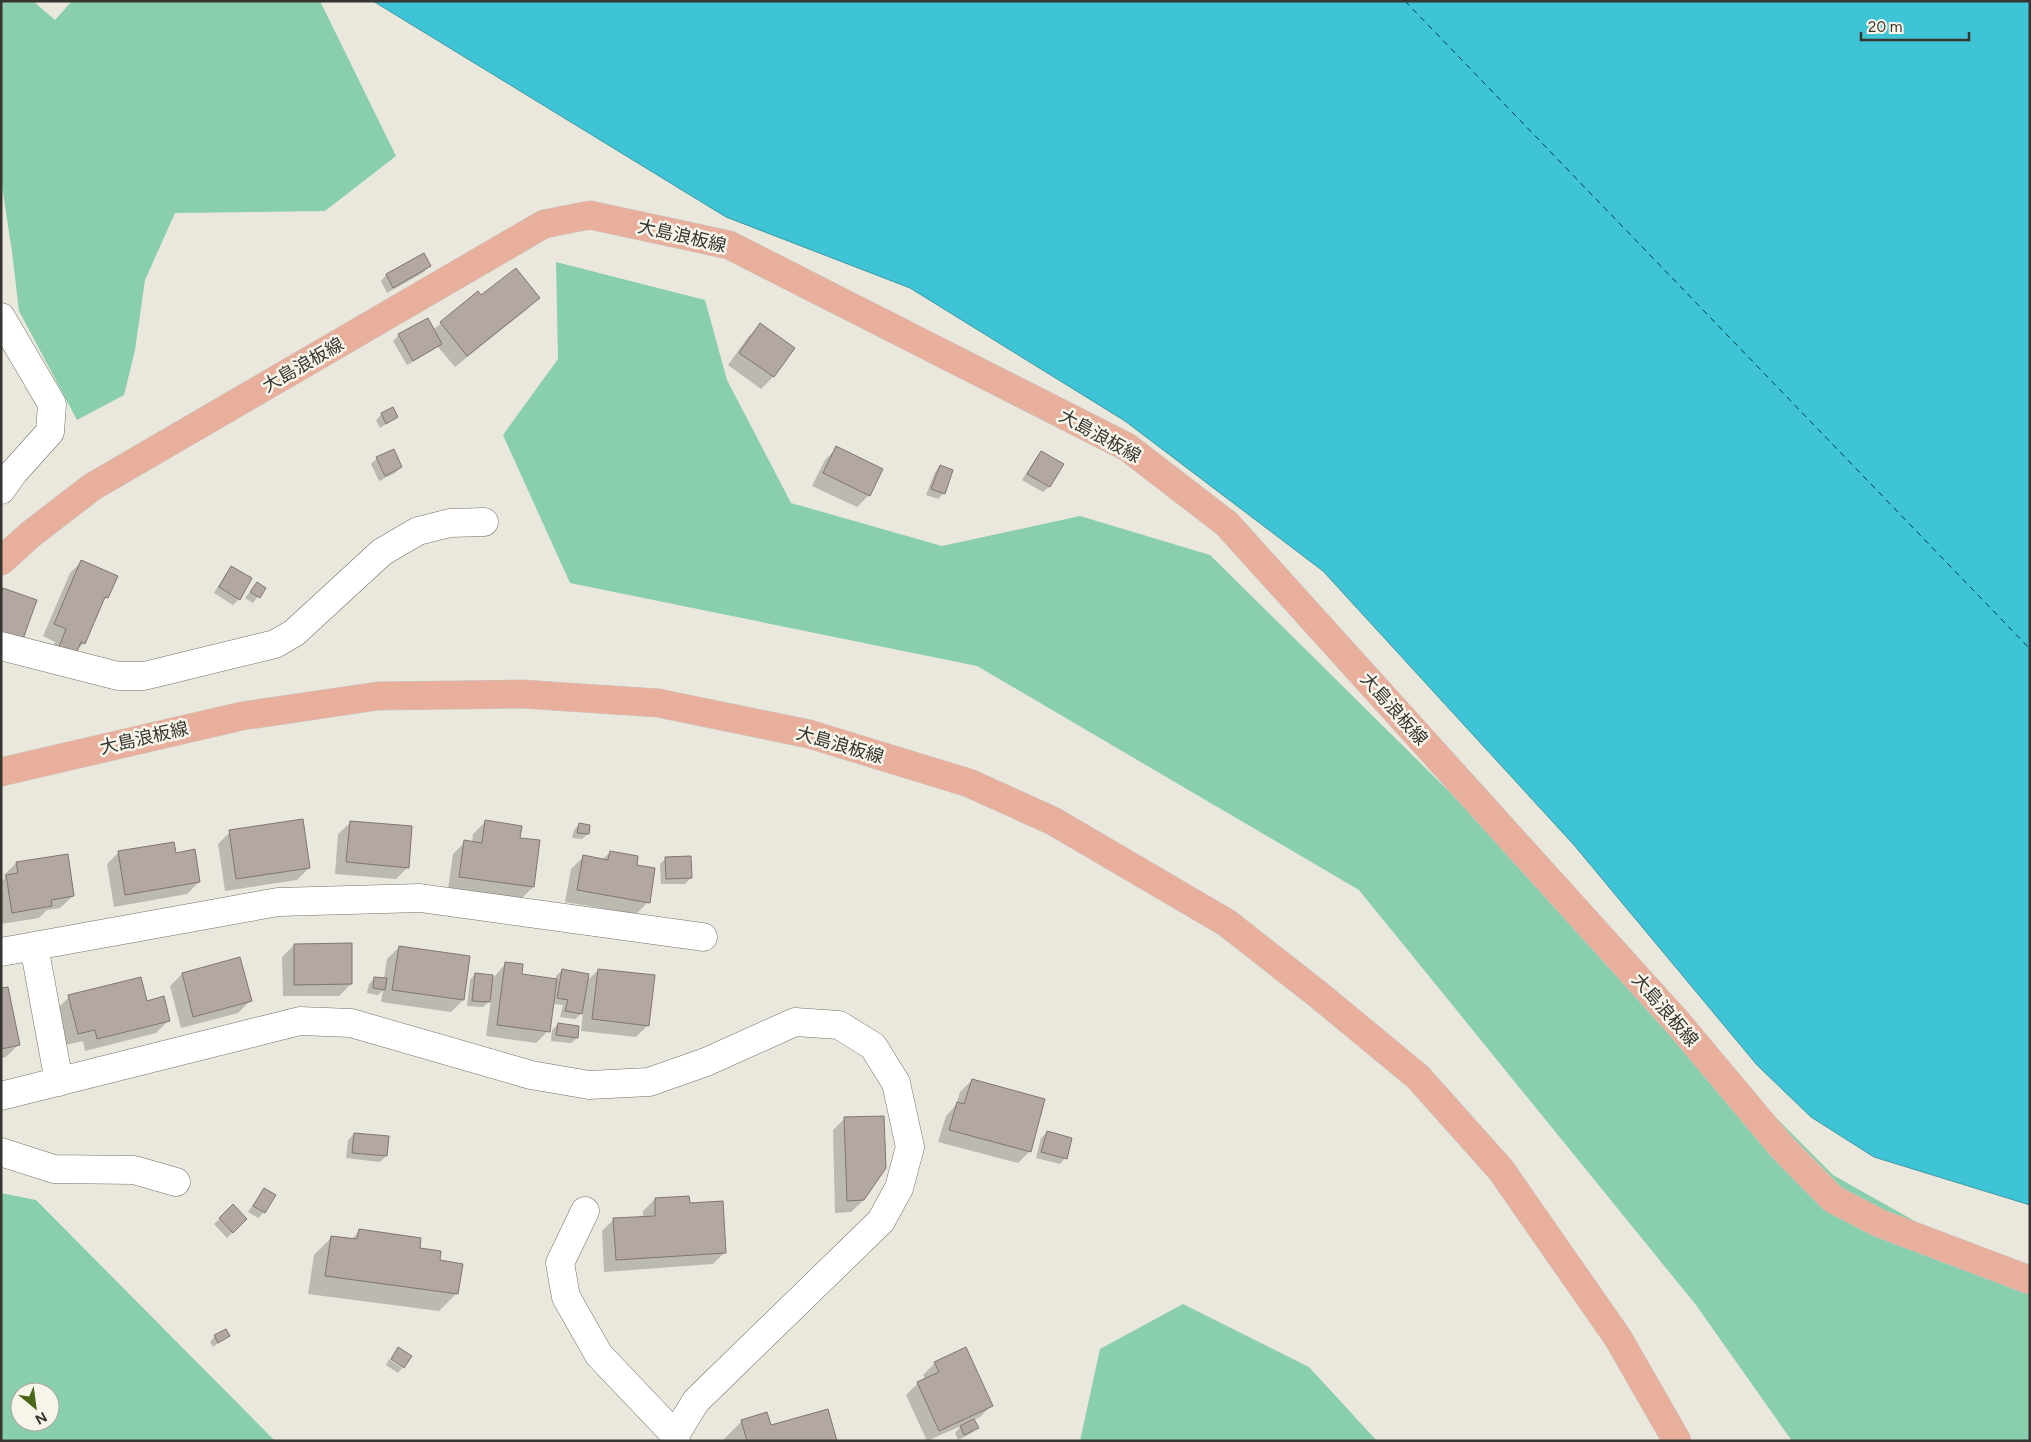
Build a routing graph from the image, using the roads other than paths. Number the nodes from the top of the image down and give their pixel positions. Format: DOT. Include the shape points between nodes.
graph roads {
  1 [pos="1,317"];
  2 [pos="1,490"];
  3 [pos="484,522"];
  4 [pos="1,561"];
  5 [pos="1,646"];
  6 [pos="1,772"];
  7 [pos="703,937"];
  8 [pos="34,946"];
  9 [pos="2,950"];
  10 [pos="59,1082"];
  11 [pos="1,1096"];
  12 [pos="1,1152"];
  13 [pos="176,1182"];
  14 [pos="585,1212"];
  15 [pos="2030,1280"];
  16 [pos="675,1438"];
  17 [pos="1677,1441"];
  1 -- 2 [label="street" via="52,404 50,432"];
  3 -- 5 [label="street" via="450,523 411,535 382,552 294,633 274,644 144,676 118,676"];
  4 -- 15 [label="main road, 大島浪板線" via="92,487 544,224 590,215 729,245 1127,447 1227,524 1678,1023 1781,1146 1833,1200 1879,1223"];
  6 -- 17 [label="main road, 大島浪板線" via="242,716 378,696 522,694 658,703 809,734 969,783 1053,821 1227,923 1418,1077 1501,1170 1618,1338"];
  7 -- 8 [label="street" via="420,898 278,902"];
  8 -- 9 [label="street"];
  8 -- 10 [label="street"];
  10 -- 11 [label="street"];
  10 -- 16 [label="street" via="300,1021 351,1023 530,1075 589,1085 649,1082 706,1062 795,1022 839,1025 873,1046 896,1083 910,1146 899,1188 880,1221 696,1401"];
  12 -- 13 [label="street" via="54,1169 134,1170"];
  14 -- 16 [label="street" via="560,1263 566,1297 599,1355"];
}
